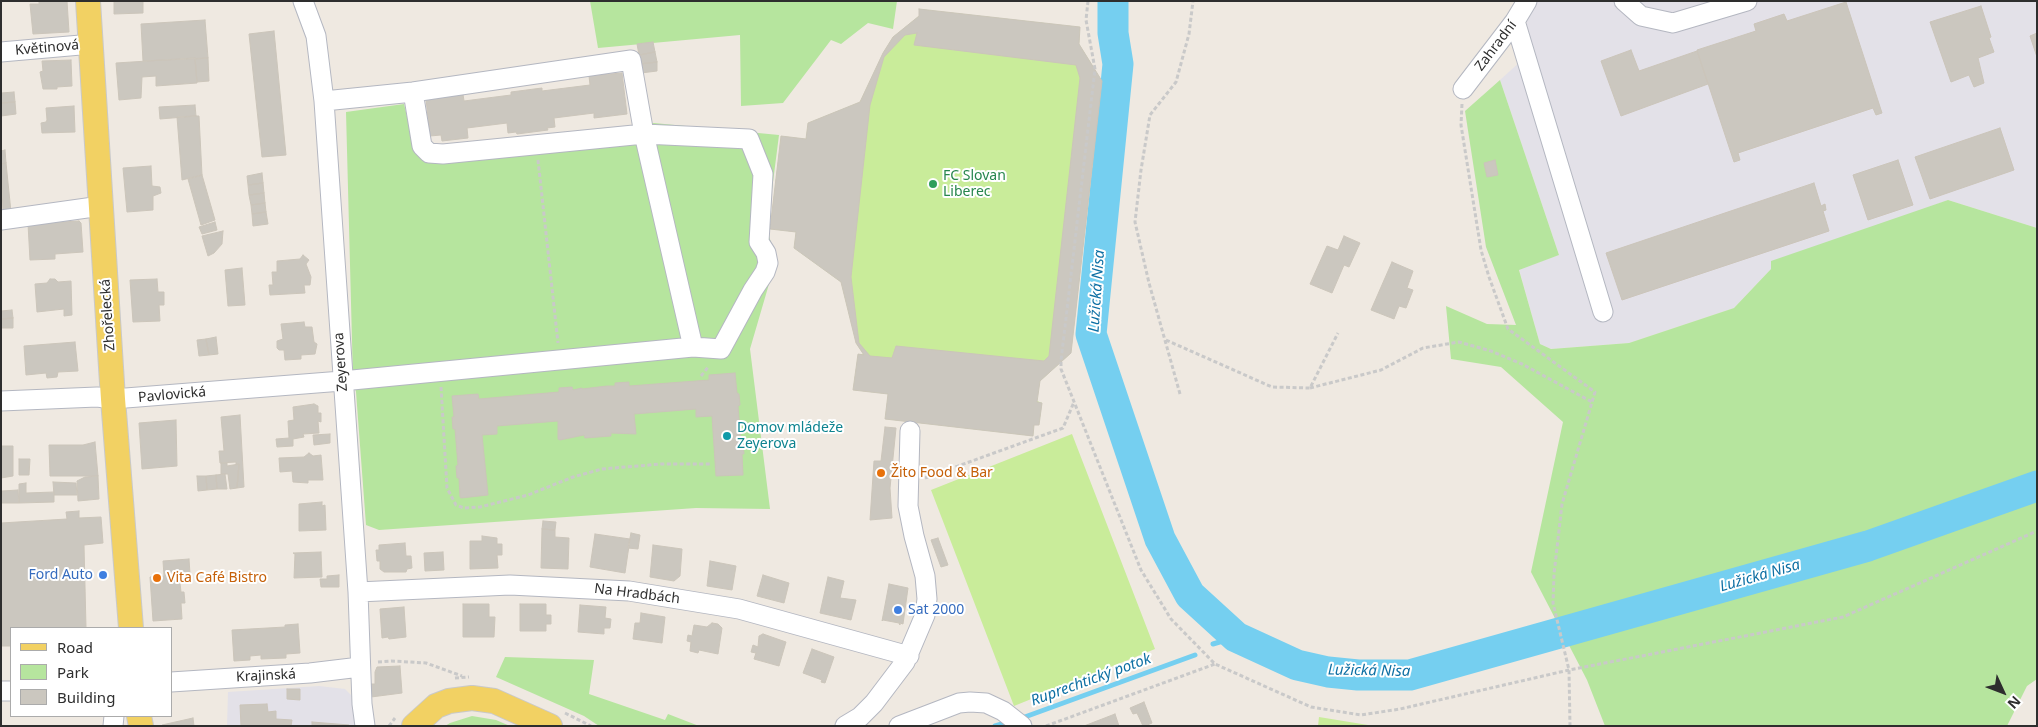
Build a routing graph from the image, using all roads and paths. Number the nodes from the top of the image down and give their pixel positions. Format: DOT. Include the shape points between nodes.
graph roads {
  1 [pos="88,1"];
  2 [pos="303,1"];
  3 [pos="1088,1"];
  4 [pos="1193,1"];
  5 [pos="1527,1"];
  6 [pos="1624,1"];
  7 [pos="1747,1"];
  8 [pos="1515,21"];
  9 [pos="92,44"];
  10 [pos="1,52"];
  11 [pos="1463,89"];
  12 [pos="413,92"];
  13 [pos="324,101"];
  14 [pos="644,134"];
  15 [pos="536,145"];
  16 [pos="101,206"];
  17 [pos="1,220"];
  18 [pos="1604,312"];
  19 [pos="1338,333"];
  20 [pos="1166,340"];
  21 [pos="693,347"];
  22 [pos="560,360"];
  23 [pos="440,371"];
  24 [pos="342,381"];
  25 [pos="1310,388"];
  26 [pos="1180,394"];
  27 [pos="113,400"];
  28 [pos="1,401"];
  29 [pos="1074,402"];
  30 [pos="1592,402"];
  31 [pos="910,431"];
  32 [pos="710,464"];
  33 [pos="910,483"];
  34 [pos="2037,531"];
  35 [pos="358,592"];
  36 [pos="131,627"];
  37 [pos="909,656"];
  38 [pos="1215,664"];
  39 [pos="360,667"];
  40 [pos="1569,670"];
  41 [pos="172,682"];
  42 [pos="484,699"];
  43 [pos="398,725"];
  44 [pos="364,726"];
  45 [pos="550,726"];
  46 [pos="845,726"];
  47 [pos="899,726"];
  48 [pos="1022,726"];
  49 [pos="1046,726"];
  50 [pos="1570,726"];
  1 -- 9 [label="main road, Zhořelecká"];
  2 -- 13 [label="street, Zeyerova" via="316,36"];
  3 -- 29 [label="path" via="1086,20 1094,69 1061,361"];
  4 -- 20 [label="path" via="1190,34 1176,82 1150,115 1136,222"];
  5 -- 8 [label="street, Zahradní"];
  6 -- 7 [label="street" via="1641,16 1673,23"];
  8 -- 11 [label="street, Zahradní"];
  8 -- 18 [label="street"];
  9 -- 10 [label="street, Květinová"];
  9 -- 16 [label="main road, Zhořelecká"];
  11 -- 30 [label="path" via="1461,125 1481,250 1508,329 1594,392"];
  12 -- 13 [label="street"];
  12 -- 14 [label="street" via="631,60"];
  12 -- 15 [label="street" via="422,146 429,153"];
  13 -- 24 [label="street, Zeyerova"];
  14 -- 15 [label="street"];
  14 -- 21 [label="street"];
  14 -- 21 [label="street, Pavlovická" via="750,139 763,174 758,229 759,242 768,263 765,272 721,349"];
  15 -- 22 [label="path"];
  16 -- 17 [label="street"];
  16 -- 27 [label="main road, Zhořelecká"];
  19 -- 25 [label="path"];
  20 -- 25 [label="path" via="1272,387"];
  20 -- 26 [label="path"];
  21 -- 22 [label="street, Pavlovická"];
  22 -- 23 [label="street, Pavlovická"];
  23 -- 24 [label="street, Pavlovická"];
  23 -- 32 [label="path" via="447,488 456,505 464,508 528,495 602,469"];
  24 -- 27 [label="street, Pavlovická"];
  24 -- 35 [label="street, Zeyerova"];
  25 -- 30 [label="path" via="1381,370 1423,348 1459,342 1522,364"];
  27 -- 28 [label="street, Pavlovická" via="97,397"];
  27 -- 36 [label="main road, Zhořelecká"];
  29 -- 33 [label="path" via="1064,428"];
  29 -- 38 [label="path" via="1141,570 1171,619"];
  30 -- 40 [label="path" via="1562,504 1554,574 1553,603"];
  31 -- 33 [label="street"];
  33 -- 37 [label="street" via="908,506 925,576 927,599"];
  34 -- 40 [label="path" via="1843,617"];
  35 -- 37 [label="street, Na Hradbách" via="510,585 629,591 739,609"];
  35 -- 39 [label="street, Zeyerova"];
  37 -- 46 [label="street" via="874,703"];
  38 -- 40 [label="path" via="1311,707 1361,715 1400,710"];
  38 -- 49 [label="path"];
  39 -- 41 [label="street, Krajinská"];
  39 -- 42 [label="path" via="374,662 426,663 463,677"];
  39 -- 44 [label="street, Zeyerova"];
  40 -- 50 [label="path"];
  42 -- 43 [label="main road" via="450,701"];
  42 -- 45 [label="main road"];
  47 -- 48 [label="street" via="959,703 986,703"];
}
